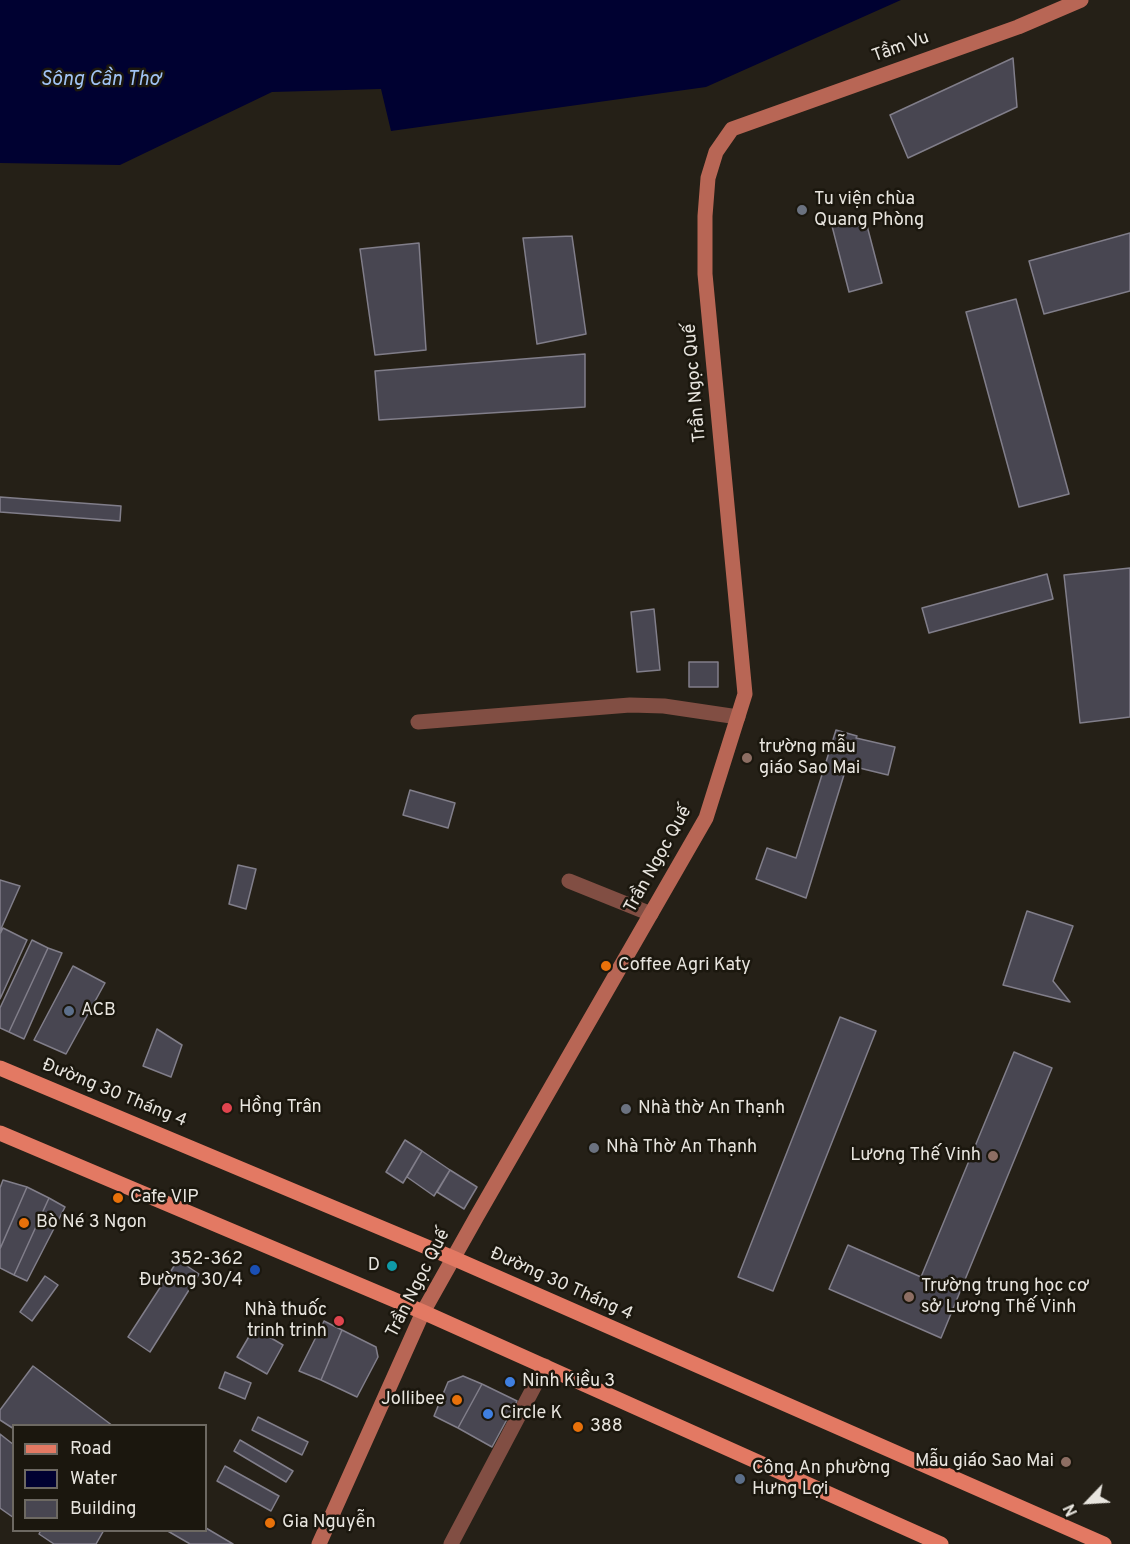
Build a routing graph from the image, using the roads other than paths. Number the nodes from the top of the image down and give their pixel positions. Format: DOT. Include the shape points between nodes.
graph roads {
  1 [pos="1081,0"];
  2 [pos="732,129"];
  3 [pos="738,717"];
  4 [pos="418,722"];
  5 [pos="569,881"];
  6 [pos="651,915"];
  7 [pos="0,1068"];
  8 [pos="0,1133"];
  9 [pos="453,1258"];
  10 [pos="423,1312"];
  11 [pos="545,1366"];
  12 [pos="319,1544"];
  13 [pos="451,1544"];
  14 [pos="941,1544"];
  15 [pos="1104,1544"];
  1 -- 2 [label="street, Tầm Vu" via="1018,27"];
  2 -- 3 [label="street, Trần Ngọc Quế" via="716,152 708,178 705,274 745,694"];
  3 -- 4 [label="street" via="630,705"];
  3 -- 6 [label="street, Trần Ngọc Quế" via="706,818"];
  5 -- 6 [label="street"];
  6 -- 9 [label="street, Trần Ngọc Quế"];
  7 -- 9 [label="main road, Đường 30 Tháng 4"];
  8 -- 10 [label="main road"];
  9 -- 10 [label="street, Trần Ngọc Quế"];
  9 -- 15 [label="main road, Đường 30 Tháng 4"];
  10 -- 11 [label="main road"];
  10 -- 12 [label="street, Trần Ngọc Quế"];
  11 -- 13 [label="street"];
  11 -- 14 [label="main road"];
}
